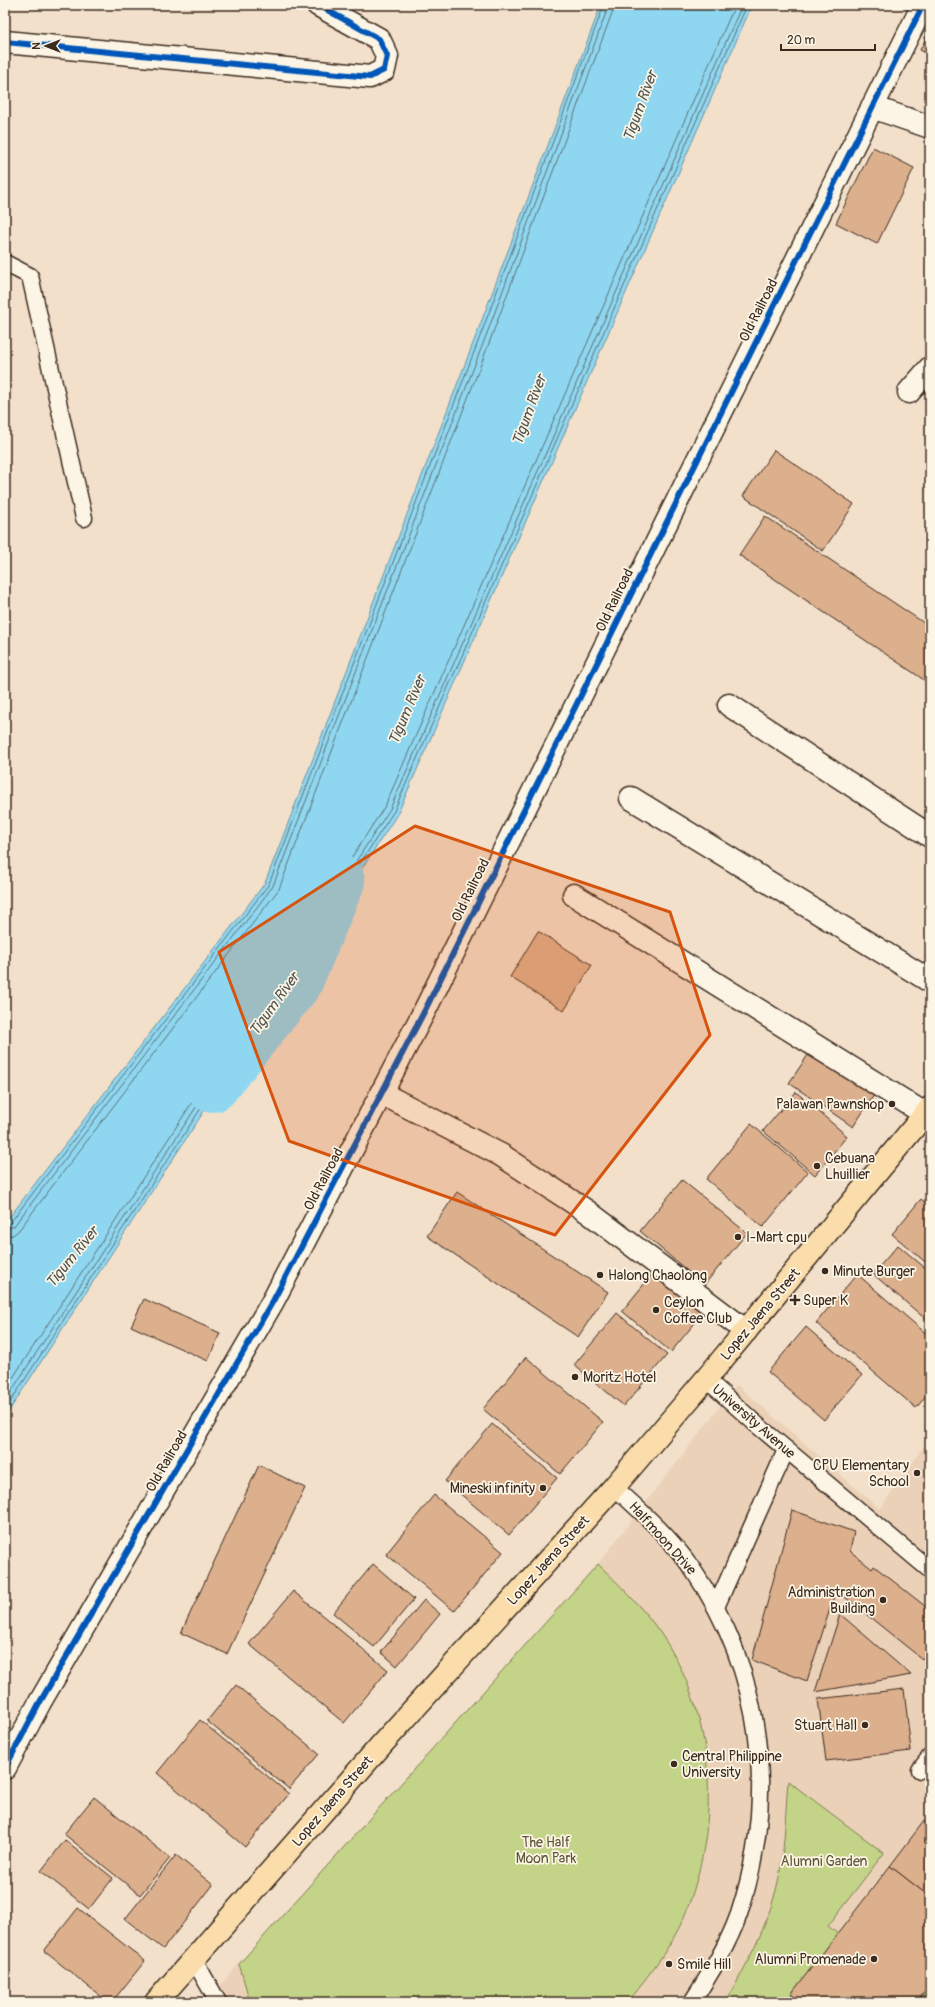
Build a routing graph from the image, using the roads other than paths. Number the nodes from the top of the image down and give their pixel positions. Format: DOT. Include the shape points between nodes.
graph roads {
  1 [pos="318,5"];
  2 [pos="923,5"];
  3 [pos="5,42"];
  4 [pos="872,107"];
  5 [pos="930,127"];
  6 [pos="5,263"];
  7 [pos="930,368"];
  8 [pos="909,392"];
  9 [pos="84,518"];
  10 [pos="729,705"];
  11 [pos="631,798"];
  12 [pos="930,836"];
  13 [pos="574,895"];
  14 [pos="930,981"];
  15 [pos="381,1093"];
  16 [pos="927,1111"];
  17 [pos="746,1331"];
  18 [pos="706,1379"];
  19 [pos="786,1450"];
  20 [pos="614,1486"];
  21 [pos="930,1570"];
  22 [pos="716,1607"];
  23 [pos="930,1757"];
  24 [pos="5,1768"];
  25 [pos="920,1770"];
  26 [pos="193,1958"];
  27 [pos="156,2002"];
  28 [pos="218,2002"];
  29 [pos="692,2002"];
  1 -- 3 [label="street" via="379,39 387,56 384,70 370,78"];
  2 -- 4 [label="street, Old Railroad"];
  4 -- 5 [label="street"];
  4 -- 15 [label="street, Old Railroad"];
  6 -- 9 [label="lane" via="30,276"];
  7 -- 8 [label="street"];
  10 -- 12 [label="street"];
  11 -- 14 [label="street"];
  13 -- 16 [label="street"];
  15 -- 17 [label="street" via="513,1163 588,1212"];
  15 -- 24 [label="street, Old Railroad" via="273,1301 40,1702"];
  16 -- 17 [label="main road, Lopez Jaena Street"];
  17 -- 18 [label="main road, Lopez Jaena Street"];
  18 -- 19 [label="lane, University Avenue"];
  18 -- 20 [label="main road, Lopez Jaena Street"];
  19 -- 21 [label="lane, University Avenue"];
  19 -- 22 [label="lane"];
  20 -- 22 [label="lane, Halfmoon Drive" via="651,1520 688,1563"];
  20 -- 26 [label="main road, Lopez Jaena Street"];
  22 -- 29 [label="lane, Halfmoon Drive" via="742,1667 758,1736 761,1792 754,1859 738,1915 717,1962"];
  23 -- 25 [label="lane"];
  26 -- 27 [label="main road, Lopez Jaena Street"];
  26 -- 28 [label="lane"];
}
